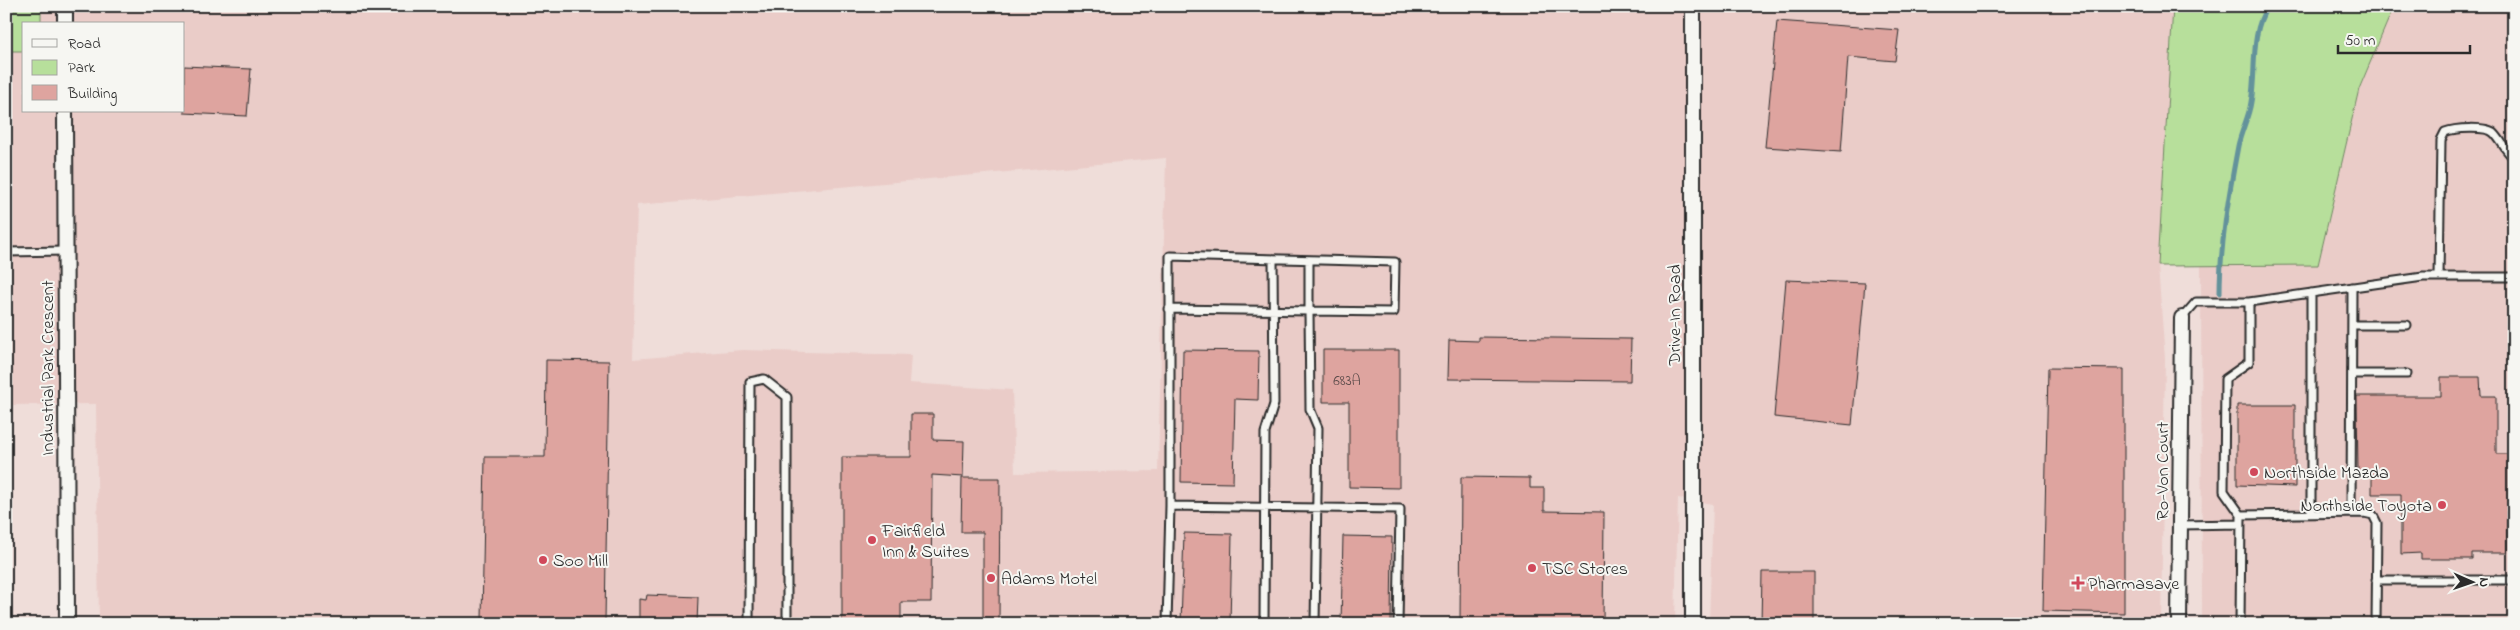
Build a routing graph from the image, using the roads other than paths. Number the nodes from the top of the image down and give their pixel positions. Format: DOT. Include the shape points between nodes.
graph roads {
  1 [pos="65,6"];
  2 [pos="1693,6"];
  3 [pos="65,22"];
  4 [pos="65,112"];
  5 [pos="2514,158"];
  6 [pos="66,250"];
  7 [pos="6,252"];
  8 [pos="1273,259"];
  9 [pos="1309,260"];
  10 [pos="2439,277"];
  11 [pos="2514,277"];
  12 [pos="2352,287"];
  13 [pos="2311,293"];
  14 [pos="2250,302"];
  15 [pos="1169,309"];
  16 [pos="1274,310"];
  17 [pos="1309,312"];
  18 [pos="2182,318"];
  19 [pos="2352,325"];
  20 [pos="2407,325"];
  21 [pos="2352,374"];
  22 [pos="2407,374"];
  23 [pos="1170,506"];
  24 [pos="1265,507"];
  25 [pos="1317,508"];
  26 [pos="2351,513"];
  27 [pos="2311,514"];
  28 [pos="2241,515"];
  29 [pos="2241,524"];
  30 [pos="2180,525"];
  31 [pos="2376,580"];
  32 [pos="2514,580"];
  33 [pos="67,624"];
  34 [pos="749,624"];
  35 [pos="787,624"];
  36 [pos="1167,624"];
  37 [pos="1264,624"];
  38 [pos="1315,624"];
  39 [pos="1398,624"];
  40 [pos="1693,624"];
  41 [pos="2179,624"];
  42 [pos="2240,624"];
  43 [pos="2376,624"];
  1 -- 3 [label="street"];
  2 -- 40 [label="street, Drive-In Road"];
  4 -- 6 [label="street, Industrial Park Crescent"];
  5 -- 10 [label="lane" via="2489,129 2452,129 2445,132 2441,140"];
  6 -- 7 [label="lane"];
  6 -- 33 [label="street, Industrial Park Crescent"];
  8 -- 9 [label="lane"];
  8 -- 15 [label="lane" via="1170,256"];
  8 -- 16 [label="lane"];
  9 -- 17 [label="lane"];
  9 -- 17 [label="lane" via="1395,262 1394,312"];
  10 -- 11 [label="lane"];
  10 -- 12 [label="lane"];
  12 -- 13 [label="lane"];
  12 -- 19 [label="lane"];
  13 -- 14 [label="lane"];
  13 -- 27 [label="lane"];
  14 -- 18 [label="lane" via="2196,302"];
  14 -- 28 [label="lane" via="2249,362 2225,379 2224,492"];
  15 -- 16 [label="lane"];
  15 -- 23 [label="lane"];
  16 -- 17 [label="lane"];
  16 -- 24 [label="lane" via="1274,404 1266,433"];
  17 -- 25 [label="lane" via="1310,409 1318,428"];
  18 -- 30 [label="street, Ro-Von Court"];
  19 -- 20 [label="lane"];
  19 -- 21 [label="lane"];
  21 -- 22 [label="lane"];
  21 -- 26 [label="lane"];
  23 -- 24 [label="lane"];
  23 -- 36 [label="lane"];
  24 -- 25 [label="lane"];
  24 -- 37 [label="lane"];
  25 -- 38 [label="lane"];
  25 -- 39 [label="lane" via="1400,509"];
  26 -- 27 [label="lane"];
  26 -- 31 [label="lane" via="2374,515 2377,523"];
  27 -- 28 [label="lane"];
  28 -- 29 [label="lane"];
  29 -- 30 [label="lane"];
  29 -- 42 [label="lane"];
  30 -- 41 [label="street, Ro-Von Court"];
  31 -- 32 [label="lane"];
  31 -- 43 [label="lane"];
  34 -- 35 [label="lane" via="750,382 764,379 787,397"];
}
